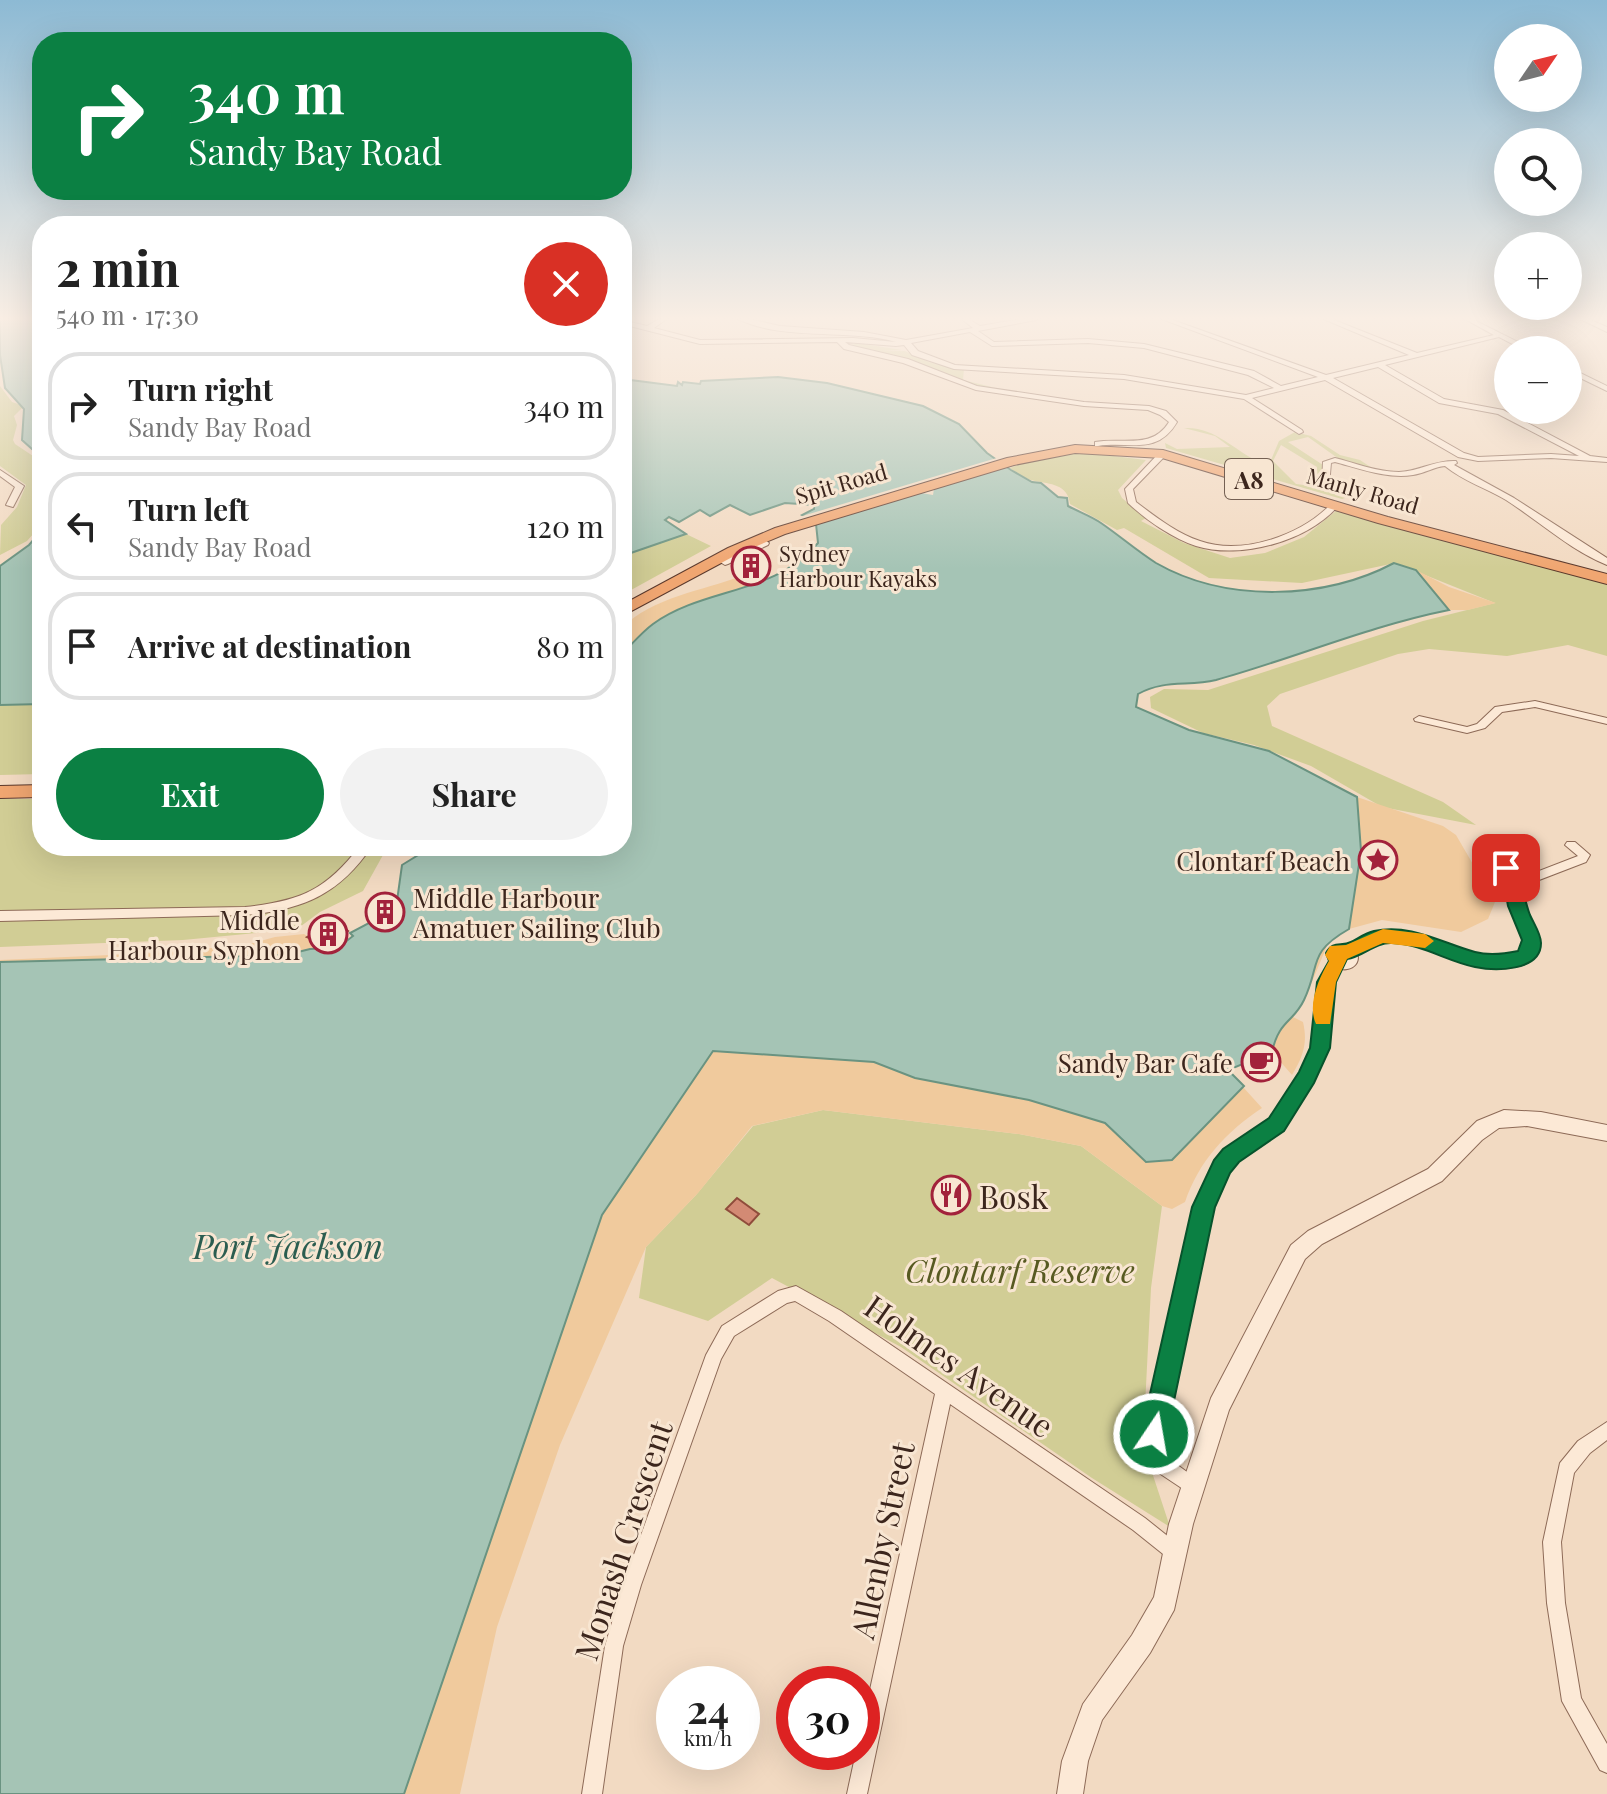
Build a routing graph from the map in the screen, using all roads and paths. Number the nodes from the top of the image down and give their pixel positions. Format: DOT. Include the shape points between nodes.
graph roads {
  1 [pos="1077,402"];
  2 [pos="1253,402"];
  3 [pos="1367,402"];
  4 [pos="1446,402"];
  5 [pos="1299,432"];
  6 [pos="1092,444"];
  7 [pos="1163,448"];
  8 [pos="1466,457"];
  9 [pos="1590,459"];
  10 [pos="1010,460"];
  11 [pos="1607,463"];
  12 [pos="1448,464"];
  13 [pos="0,472"];
  14 [pos="1325,485"];
  15 [pos="1337,503"];
  16 [pos="10,505"];
  17 [pos="798,523"];
  18 [pos="765,543"];
  19 [pos="725,562"];
  20 [pos="1607,562"];
  21 [pos="1607,577"];
  22 [pos="632,597"];
  23 [pos="632,606"];
  24 [pos="1419,719"];
  25 [pos="1607,721"];
  26 [pos="0,782"];
  27 [pos="32,782"];
  28 [pos="32,791"];
  29 [pos="0,792"];
  30 [pos="1486,844"];
  31 [pos="1571,845"];
  32 [pos="359,856"];
  33 [pos="1514,885"];
  34 [pos="0,916"];
  35 [pos="1607,1133"];
  36 [pos="714,1355"];
  37 [pos="944,1392"];
  38 [pos="1607,1430"];
  39 [pos="1192,1486"];
  40 [pos="1174,1552"];
  41 [pos="1607,1763"];
  42 [pos="592,1794"];
  43 [pos="857,1794"];
  44 [pos="1070,1794"];
  1 -- 7 [label="street" via="1156,409 1168,415 1173,422"];
  2 -- 5 [label="street"];
  3 -- 8 [label="street"];
  4 -- 9 [label="street" via="1506,414"];
  6 -- 7 [label="highway, Manly Road / A8"];
  6 -- 10 [label="highway, Spit Road / A8" via="1042,449"];
  7 -- 10 [label="highway, Manly Road / A8" via="1075,449"];
  7 -- 15 [label="highway, Manly Road / A8"];
  7 -- 15 [label="street" via="1129,489 1132,503 1205,547 1228,550 1286,536 1308,527"];
  8 -- 9 [label="street"];
  8 -- 12 [label="street"];
  9 -- 11 [label="street"];
  10 -- 17 [label="highway, Spit Road / A8"];
  12 -- 14 [label="street" via="1399,474 1335,460 1327,462"];
  12 -- 20 [label="street"];
  13 -- 16 [label="street" via="20,486"];
  15 -- 21 [label="highway, Manly Road / A8"];
  17 -- 22 [label="highway, Spit Road / A8" via="725,546"];
  17 -- 23 [label="highway, Spit Road / A8"];
  18 -- 19 [label="street"];
  24 -- 25 [label="street" via="1467,730 1481,726 1499,709 1535,704"];
  26 -- 27 [label="highway"];
  28 -- 29 [label="highway"];
  30 -- 33 [label="street"];
  31 -- 33 [label="street" via="1584,855 1582,859"];
  32 -- 34 [label="street" via="322,893 285,907"];
  33 -- 39 [label="street" via="1532,947 1518,960 1475,960 1392,936 1375,938 1344,957 1327,982 1320,1048 1307,1077 1277,1125 1222,1167 1203,1207 1154,1434 1165,1467"];
  35 -- 39 [label="street" via="1507,1117 1494,1121 1439,1173 1308,1240 1233,1376"];
  36 -- 37 [label="street, Holmes Avenue" via="728,1331 796,1293"];
  36 -- 42 [label="street, Monash Crescent" via="614,1646"];
  37 -- 40 [label="street, Holmes Avenue"];
  37 -- 43 [label="street, Allenby Street"];
  38 -- 41 [label="street" via="1566,1469 1552,1542 1572,1701"];
  39 -- 40 [label="street"];
  40 -- 44 [label="street" via="1158,1618 1092,1713"];
}
